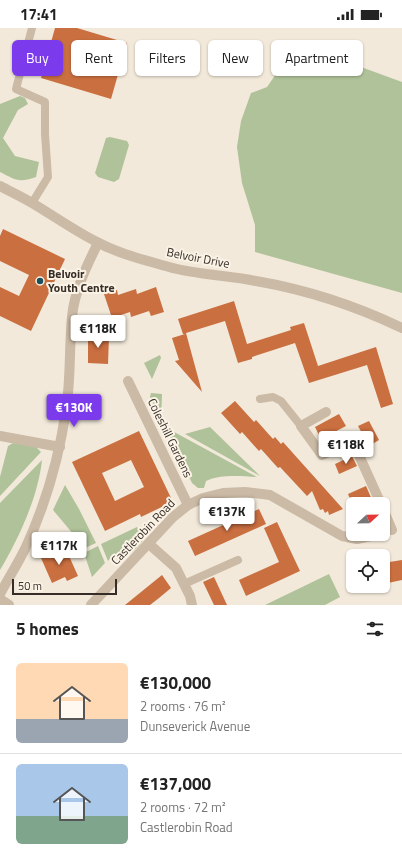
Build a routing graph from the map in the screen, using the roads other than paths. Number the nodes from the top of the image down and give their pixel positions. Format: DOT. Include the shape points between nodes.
graph roads {
  1 [pos="32,28"];
  2 [pos="0,186"];
  3 [pos="32,203"];
  4 [pos="98,243"];
  5 [pos="402,328"];
  6 [pos="128,381"];
  7 [pos="260,399"];
  8 [pos="326,412"];
  9 [pos="301,426"];
  10 [pos="0,436"];
  11 [pos="60,447"];
  12 [pos="377,497"];
  13 [pos="188,505"];
  14 [pos="402,525"];
  15 [pos="390,530"];
  16 [pos="346,537"];
  17 [pos="149,544"];
  18 [pos="238,560"];
  19 [pos="184,584"];
  20 [pos="0,594"];
  21 [pos="0,599"];
  22 [pos="9,605"];
  23 [pos="91,605"];
  24 [pos="192,605"];
  1 -- 3 [label="lane" via="16,89 44,102 48,177"];
  2 -- 3 [label="street, Belvoir Drive"];
  3 -- 4 [label="street, Belvoir Drive"];
  4 -- 5 [label="street, Belvoir Drive" via="170,267 299,289 377,316"];
  4 -- 11 [label="street" via="80,282 72,315 68,394"];
  6 -- 13 [label="street, Coleshill Gardens"];
  7 -- 9 [label="lane" via="273,397 281,401"];
  8 -- 9 [label="street"];
  9 -- 12 [label="street" via="322,455 353,442"];
  10 -- 11 [label="street"];
  11 -- 20 [label="street" via="44,501 28,542"];
  13 -- 16 [label="street, Castlerobin Road" via="223,493 270,494"];
  13 -- 17 [label="street, Castlerobin Road" via="173,517"];
  14 -- 15 [label="street"];
  17 -- 19 [label="street" via="176,568"];
  17 -- 23 [label="street, Castlerobin Road"];
  18 -- 19 [label="lane"];
  19 -- 24 [label="street"];
  21 -- 22 [label="street"];
}
